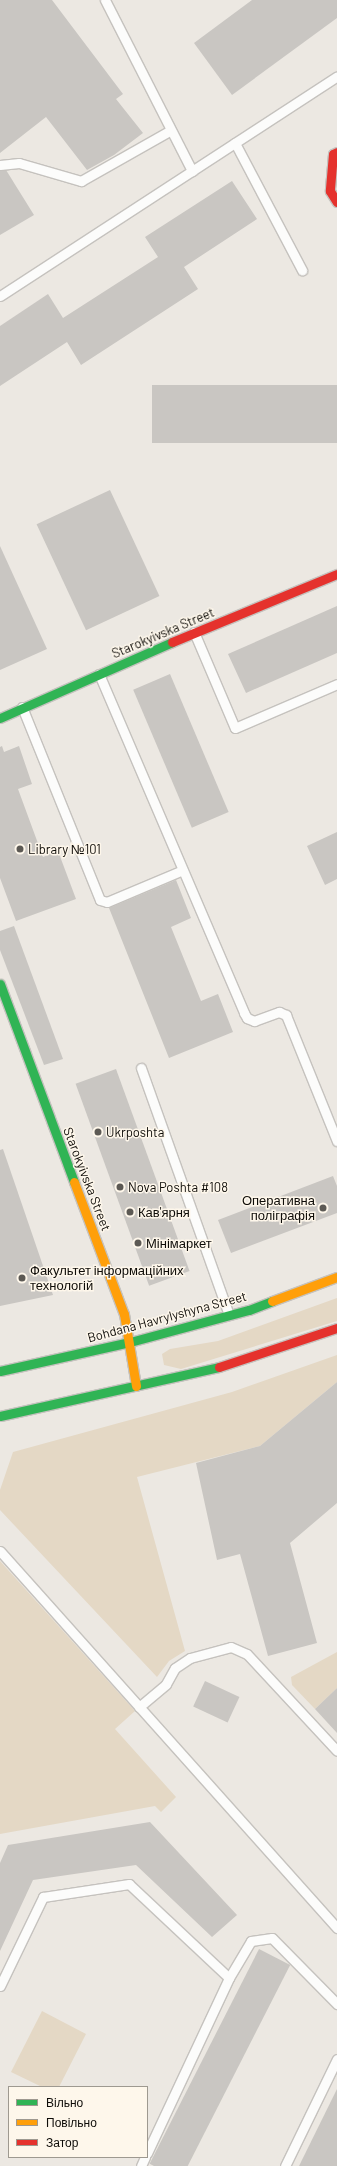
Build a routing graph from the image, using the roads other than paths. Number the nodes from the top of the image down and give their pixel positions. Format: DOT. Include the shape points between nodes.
graph roads {
  1 [pos="105,0"];
  2 [pos="337,76"];
  3 [pos="172,130"];
  4 [pos="235,143"];
  5 [pos="337,152"];
  6 [pos="0,165"];
  7 [pos="192,171"];
  8 [pos="337,202"];
  9 [pos="302,270"];
  10 [pos="0,296"];
  11 [pos="337,574"];
  12 [pos="194,632"];
  13 [pos="99,674"];
  14 [pos="337,684"];
  15 [pos="22,707"];
  16 [pos="0,718"];
  17 [pos="182,870"];
  18 [pos="0,984"];
  19 [pos="141,1068"];
  20 [pos="337,1141"];
  21 [pos="337,1277"];
  22 [pos="229,1315"];
  23 [pos="337,1328"];
  24 [pos="130,1342"];
  25 [pos="0,1371"];
  26 [pos="136,1386"];
  27 [pos="0,1416"];
  28 [pos="0,1551"];
  29 [pos="139,1707"];
  30 [pos="337,1751"];
  31 [pos="337,1928"];
  32 [pos="229,1978"];
  33 [pos="0,1986"];
  34 [pos="337,2004"];
  35 [pos="337,2059"];
  36 [pos="148,2151"];
  37 [pos="285,2166"];
  1 -- 3 [label="lane"];
  2 -- 4 [label="lane"];
  3 -- 6 [label="lane" via="81,181 18,163"];
  3 -- 7 [label="lane"];
  4 -- 7 [label="lane"];
  4 -- 9 [label="lane"];
  5 -- 8 [label="street" via="333,154 330,191"];
  7 -- 10 [label="lane"];
  11 -- 12 [label="street, Starokyivska Street"];
  12 -- 13 [label="street, Starokyivska Street"];
  12 -- 14 [label="lane" via="235,728"];
  13 -- 15 [label="street, Starokyivska Street"];
  13 -- 17 [label="lane"];
  15 -- 16 [label="street, Starokyivska Street"];
  15 -- 17 [label="lane" via="100,900 107,902"];
  17 -- 20 [label="lane" via="247,1018 254,1021 279,1012 286,1014"];
  18 -- 24 [label="street, Starokyivska Street" via="124,1314"];
  19 -- 22 [label="lane"];
  21 -- 22 [label="street, Bohdana Havrylyshyna Street"];
  22 -- 24 [label="street, Bohdana Havrylyshyna Street"];
  23 -- 26 [label="street" via="231,1364"];
  24 -- 25 [label="street, Bohdana Havrylyshyna Street"];
  24 -- 26 [label="street, Starokyivska Street"];
  26 -- 27 [label="street"];
  28 -- 29 [label="lane"];
  29 -- 30 [label="lane" via="166,1684 175,1668 190,1658 232,1647 247,1654"];
  29 -- 31 [label="lane"];
  32 -- 33 [label="lane" via="129,1884 43,1897"];
  32 -- 34 [label="lane" via="251,1941 272,1938"];
  32 -- 36 [label="lane"];
  35 -- 37 [label="lane"];
}
